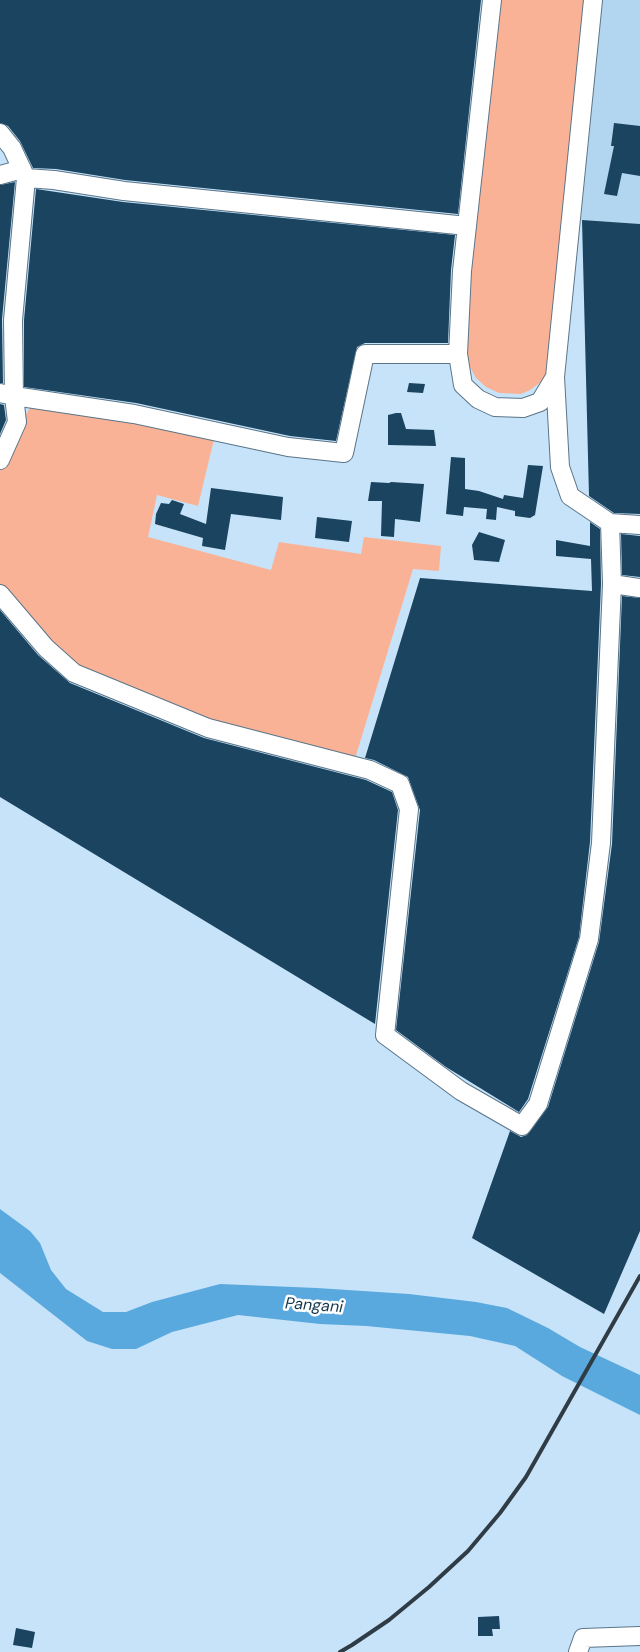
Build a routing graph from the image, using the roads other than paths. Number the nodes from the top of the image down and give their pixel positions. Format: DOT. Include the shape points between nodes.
graph roads {
  1 [pos="492,0"];
  2 [pos="593,0"];
  3 [pos="0,133"];
  4 [pos="24,173"];
  5 [pos="0,175"];
  6 [pos="467,226"];
  7 [pos="458,354"];
  8 [pos="555,377"];
  9 [pos="7,394"];
  10 [pos="0,460"];
  11 [pos="610,523"];
  12 [pos="640,525"];
  13 [pos="612,584"];
  14 [pos="640,588"];
  15 [pos="0,594"];
  16 [pos="640,1636"];
  17 [pos="578,1652"];
  1 -- 6 [label="street"];
  2 -- 8 [label="street"];
  3 -- 4 [label="street" via="12,148"];
  4 -- 5 [label="street"];
  4 -- 6 [label="street" via="124,191"];
  4 -- 9 [label="street"];
  6 -- 7 [label="street"];
  7 -- 8 [label="street" via="463,385 478,400 496,407 523,408 540,402"];
  7 -- 9 [label="street" via="365,354 344,453 288,447 134,414"];
  8 -- 11 [label="street" via="560,467 570,496"];
  9 -- 10 [label="street" via="17,422"];
  11 -- 12 [label="street"];
  11 -- 13 [label="street"];
  13 -- 14 [label="street"];
  13 -- 15 [label="street" via="601,843 589,939 538,1104 522,1126 461,1090 385,1034 409,809 400,784 370,770 208,728 74,673 46,648"];
  16 -- 17 [label="street" via="583,1638"];
}
